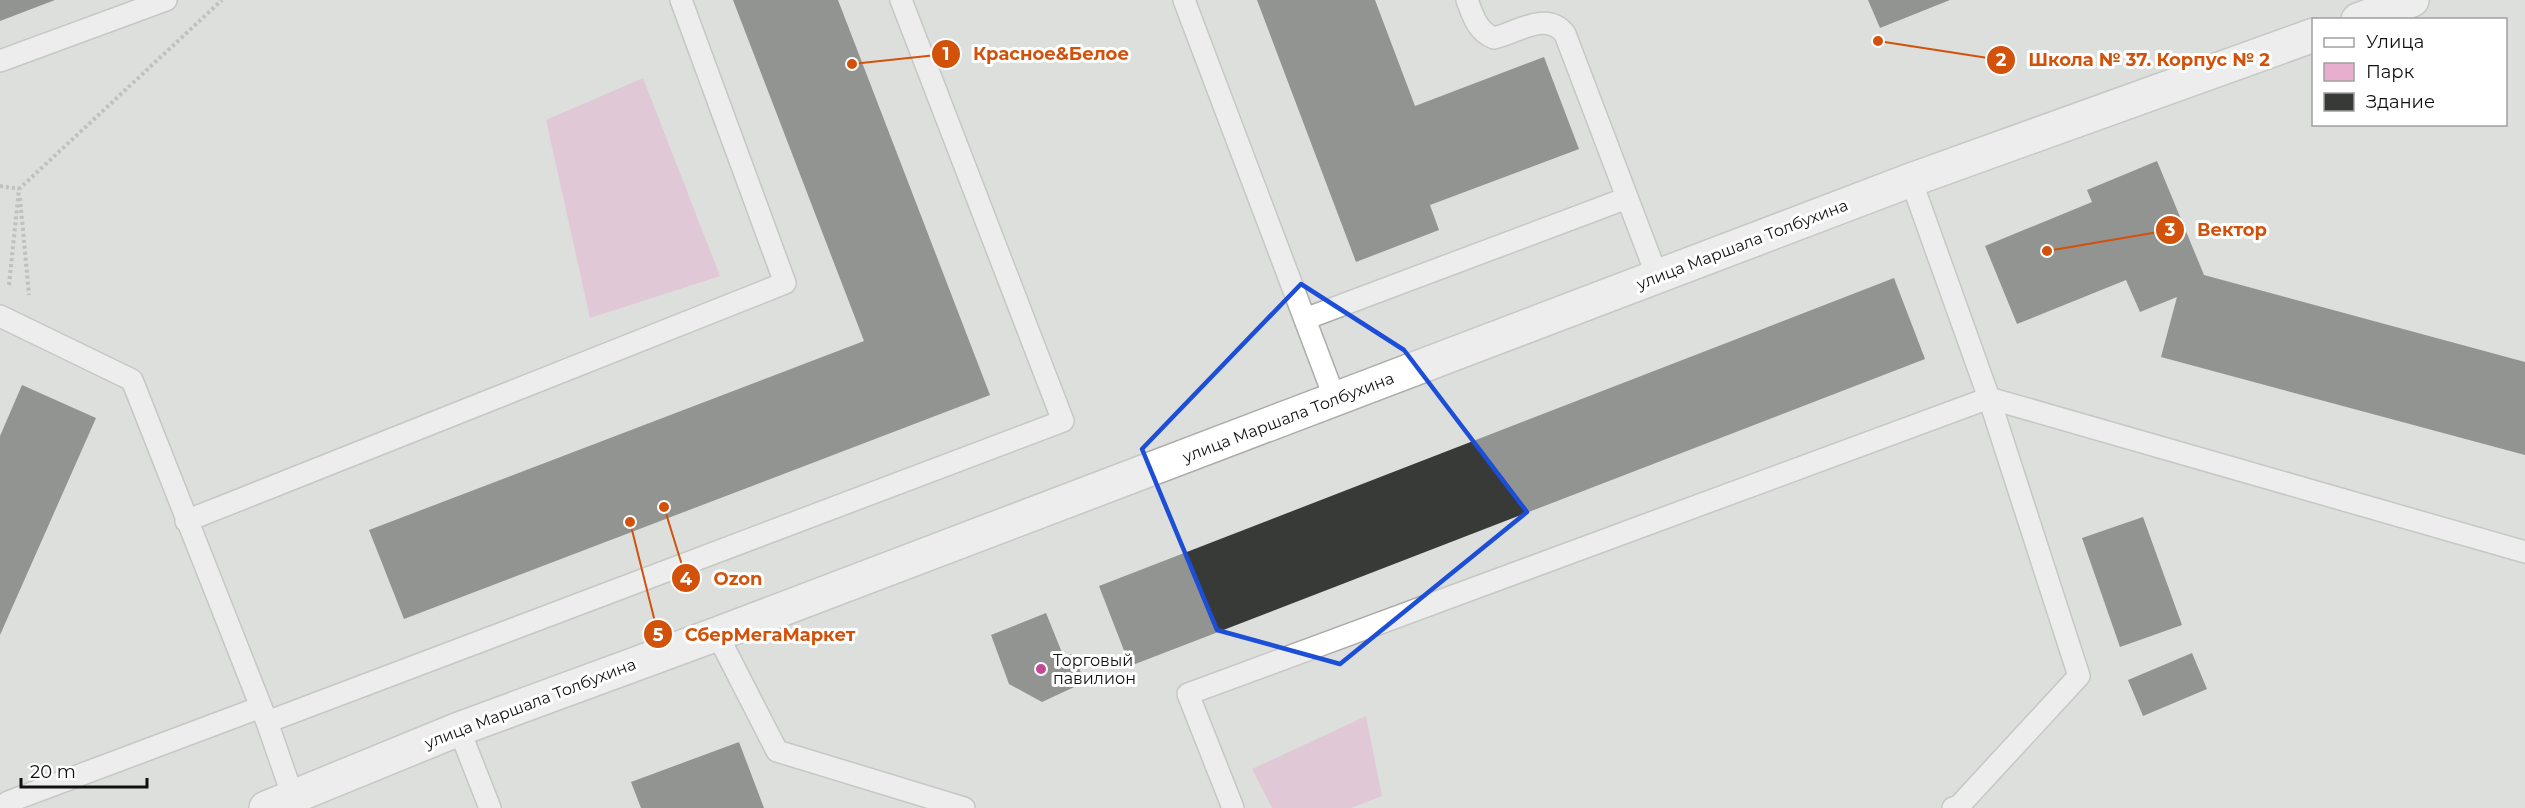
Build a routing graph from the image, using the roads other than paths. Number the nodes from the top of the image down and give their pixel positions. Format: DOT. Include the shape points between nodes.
graph roads {
  1 [pos="166,0"];
  2 [pos="681,0"];
  3 [pos="901,0"];
  4 [pos="1184,0"];
  5 [pos="1467,0"];
  6 [pos="2412,0"];
  7 [pos="2363,18"];
  8 [pos="2312,35"];
  9 [pos="0,61"];
  10 [pos="1911,180"];
  11 [pos="1627,198"];
  12 [pos="1657,276"];
  13 [pos="3,317"];
  14 [pos="1305,319"];
  15 [pos="1989,398"];
  16 [pos="1335,399"];
  17 [pos="186,521"];
  18 [pos="2525,552"];
  19 [pos="717,634"];
  20 [pos="264,714"];
  21 [pos="459,729"];
  22 [pos="280,802"];
  23 [pos="3,808"];
  24 [pos="490,808"];
  25 [pos="964,808"];
  26 [pos="1233,808"];
  27 [pos="1953,808"];
  1 -- 9 [label="lane"];
  2 -- 17 [label="lane" via="785,284"];
  3 -- 20 [label="lane" via="1063,421"];
  4 -- 14 [label="lane"];
  5 -- 11 [label="lane" via="1475,22 1484,34 1494,38 1541,22 1560,26"];
  6 -- 7 [label="street"];
  8 -- 10 [label="street, улица Маршала Толбухина"];
  10 -- 12 [label="street, улица Маршала Толбухина"];
  10 -- 15 [label="lane"];
  11 -- 12 [label="lane"];
  11 -- 14 [label="lane"];
  12 -- 16 [label="street, улица Маршала Толбухина"];
  13 -- 17 [label="lane" via="132,380"];
  14 -- 16 [label="lane"];
  15 -- 18 [label="lane"];
  15 -- 26 [label="lane" via="1188,694"];
  15 -- 27 [label="lane" via="2079,676"];
  16 -- 19 [label="street, улица Маршала Толбухина"];
  17 -- 20 [label="lane"];
  19 -- 21 [label="street, улица Маршала Толбухина"];
  19 -- 25 [label="lane" via="777,751"];
  20 -- 22 [label="lane"];
  20 -- 23 [label="lane" via="8,802"];
  21 -- 22 [label="street, улица Маршала Толбухина"];
  21 -- 24 [label="lane"];
}
